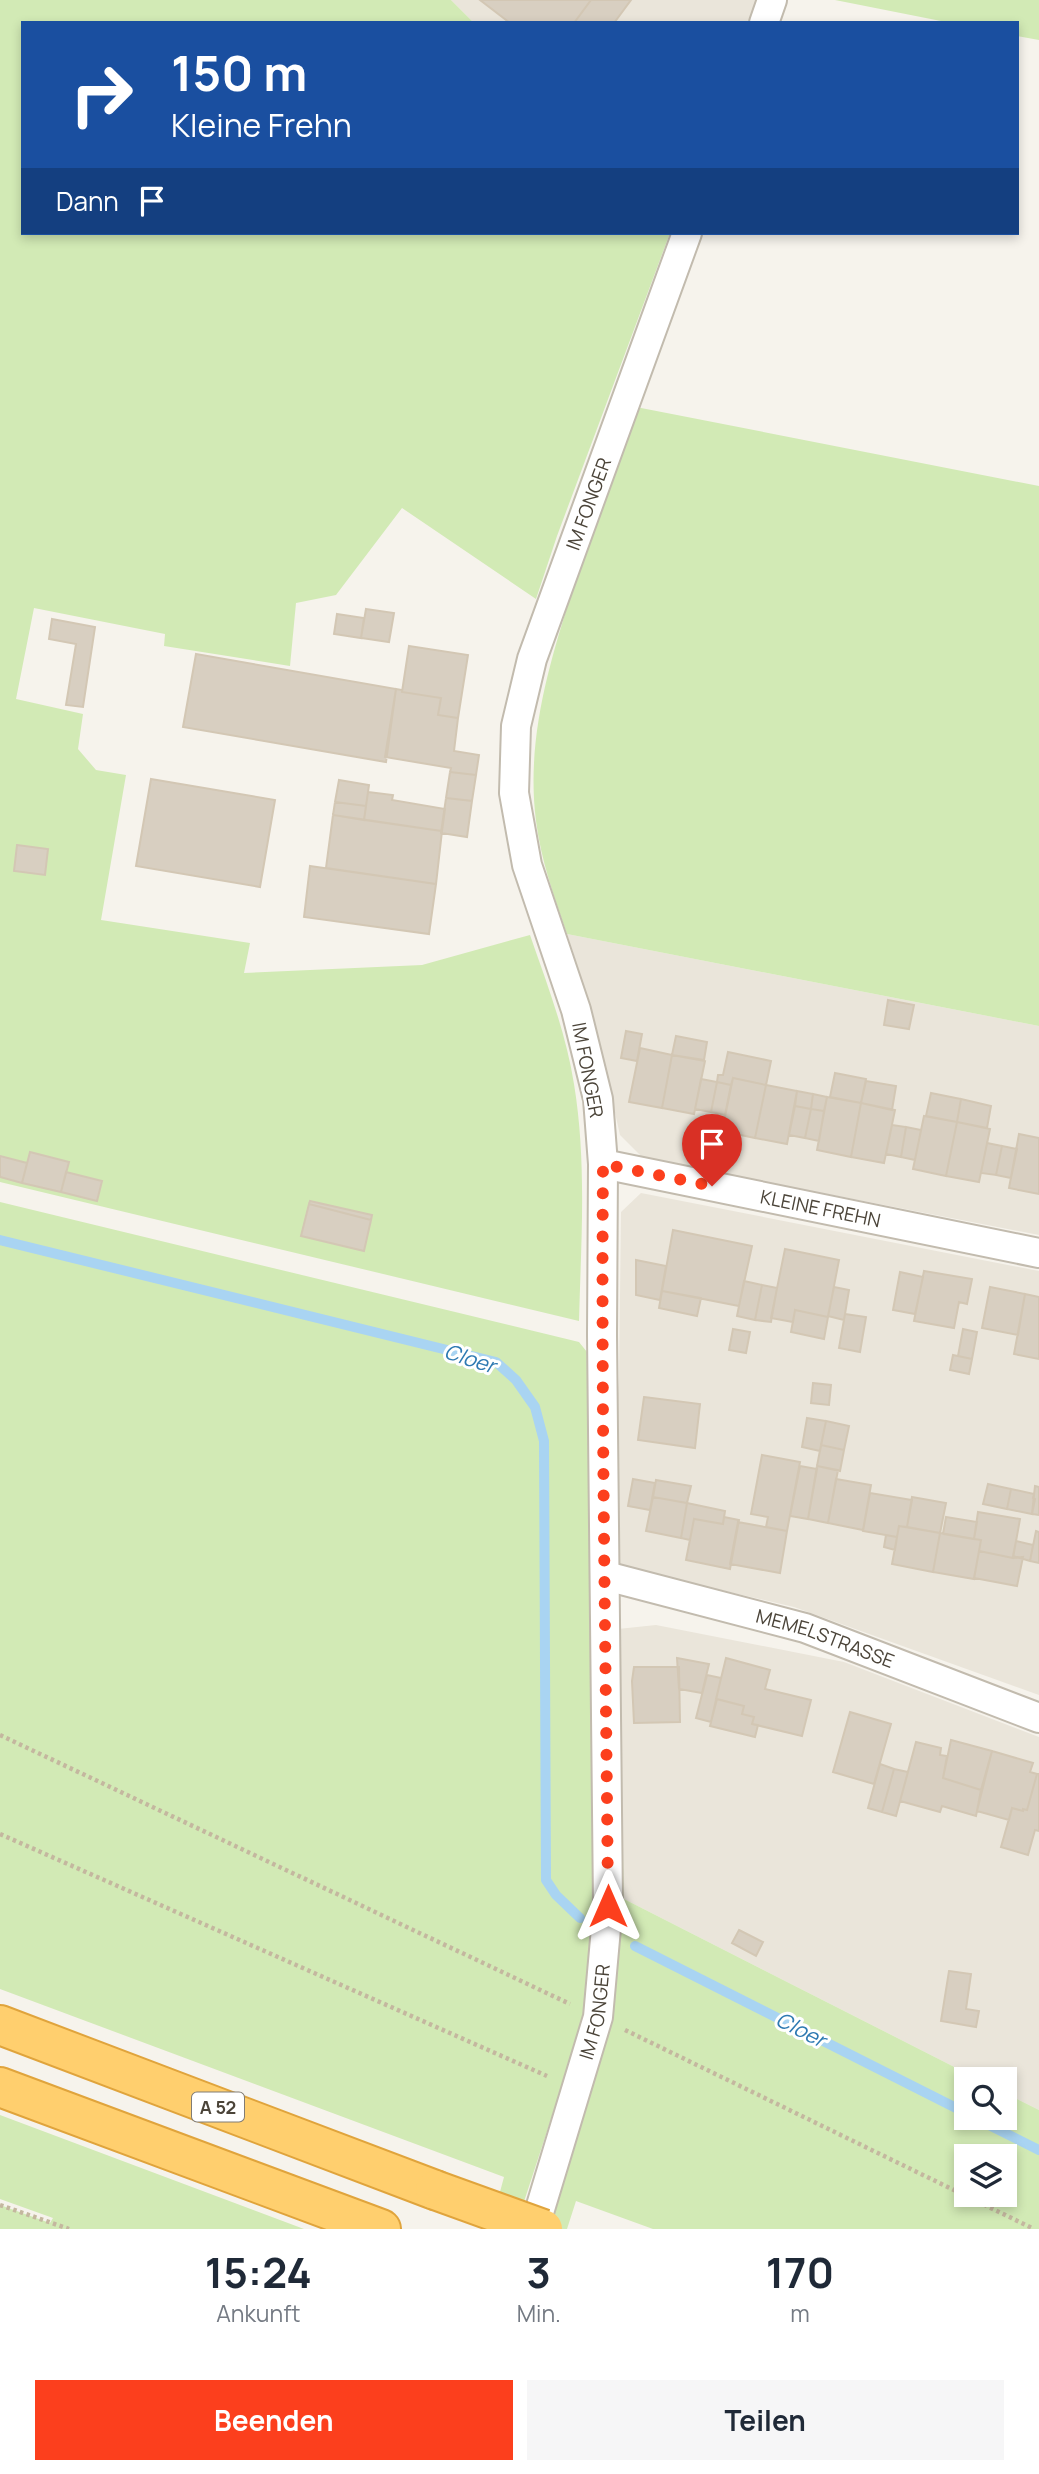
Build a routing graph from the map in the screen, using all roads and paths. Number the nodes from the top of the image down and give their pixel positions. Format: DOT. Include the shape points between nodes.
graph roads {
  1 [pos="772,0"];
  2 [pos="765,21"];
  3 [pos="686,235"];
  4 [pos="603,1164"];
  5 [pos="1039,1253"];
  6 [pos="606,1576"];
  7 [pos="1039,1718"];
  8 [pos="0,1735"];
  9 [pos="0,1834"];
  10 [pos="598,2017"];
  11 [pos="0,2025"];
  12 [pos="0,2087"];
  13 [pos="577,2089"];
  14 [pos="0,2205"];
  15 [pos="69,2229"];
  16 [pos="381,2229"];
  17 [pos="534,2229"];
  18 [pos="543,2229"];
  19 [pos="1034,2229"];
  1 -- 2 [label="street"];
  3 -- 4 [label="street, IM FONGER" via="532,659 516,726 514,793 527,865 576,1010 598,1099"];
  4 -- 5 [label="street, KLEINE FREHN"];
  4 -- 6 [label="street, IM FONGER"];
  6 -- 7 [label="street, MEMELSTRASSE" via="805,1628"];
  6 -- 10 [label="street, IM FONGER" via="608,1906"];
  8 -- 10 [label="path"];
  9 -- 13 [label="path"];
  10 -- 13 [label="street, IM FONGER"];
  10 -- 19 [label="path"];
  11 -- 18 [label="highway, A 52, bridge"];
  12 -- 16 [label="highway"];
  13 -- 17 [label="street, IM FONGER"];
  14 -- 15 [label="path"];
}
